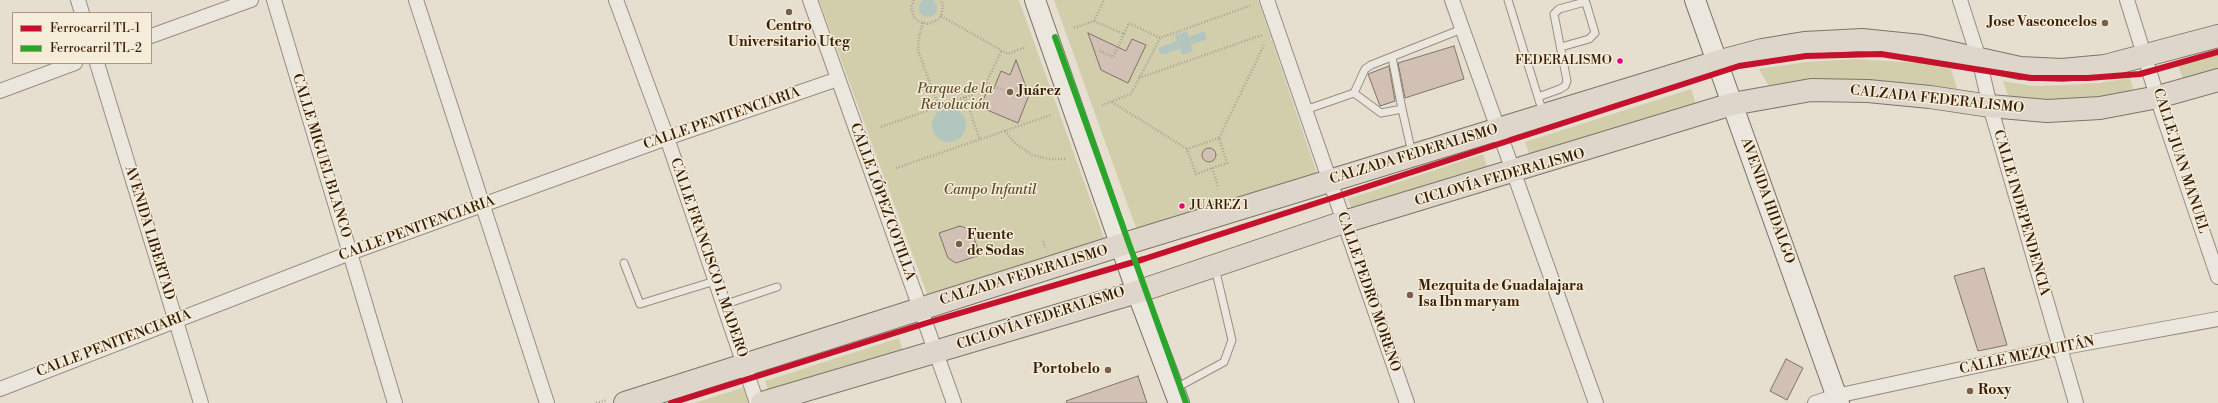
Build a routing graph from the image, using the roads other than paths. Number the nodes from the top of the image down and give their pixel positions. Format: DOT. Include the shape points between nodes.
graph roads {
  1 [pos="78,0"];
  2 [pos="251,0"];
  3 [pos="274,0"];
  4 [pos="416,0"];
  5 [pos="616,0"];
  6 [pos="810,0"];
  7 [pos="1035,0"];
  8 [pos="1268,0"];
  9 [pos="1452,0"];
  10 [pos="1508,0"];
  11 [pos="1695,0"];
  12 [pos="1960,0"];
  13 [pos="2127,0"];
  14 [pos="82,12"];
  15 [pos="1462,29"];
  16 [pos="152,36"];
  17 [pos="2218,36"];
  18 [pos="1561,47"];
  19 [pos="2146,56"];
  20 [pos="1392,57"];
  21 [pos="1979,59"];
  22 [pos="1717,62"];
  23 [pos="72,64"];
  24 [pos="97,64"];
  25 [pos="838,79"];
  26 [pos="2218,80"];
  27 [pos="0,91"];
  28 [pos="1354,93"];
  29 [pos="2158,97"];
  30 [pos="1732,104"];
  31 [pos="1541,106"];
  32 [pos="1990,106"];
  33 [pos="1402,109"];
  34 [pos="1305,110"];
  35 [pos="1498,129"];
  36 [pos="667,138"];
  37 [pos="1413,155"];
  38 [pos="1512,172"];
  39 [pos="1330,181"];
  40 [pos="483,205"];
  41 [pos="1344,222"];
  42 [pos="1121,245"];
  43 [pos="350,253"];
  44 [pos="624,263"];
  45 [pos="1214,266"];
  46 [pos="2218,277"];
  47 [pos="715,281"];
  48 [pos="777,287"];
  49 [pos="1137,292"];
  50 [pos="724,305"];
  51 [pos="920,308"];
  52 [pos="2218,319"];
  53 [pos="176,321"];
  54 [pos="2059,348"];
  55 [pos="935,350"];
  56 [pos="744,364"];
  57 [pos="0,389"];
  58 [pos="1176,396"];
  59 [pos="1837,400"];
  60 [pos="201,403"];
  61 [pos="395,403"];
  62 [pos="548,403"];
  63 [pos="625,403"];
  64 [pos="757,403"];
  65 [pos="762,403"];
  66 [pos="954,403"];
  67 [pos="1407,403"];
  68 [pos="1596,403"];
  69 [pos="1815,403"];
  70 [pos="2076,403"];
  1 -- 14 [label="street"];
  2 -- 16 [label="street"];
  3 -- 43 [label="street, CALLE MIGUEL BLANCO"];
  4 -- 40 [label="street"];
  5 -- 36 [label="street, CALLE FRANCISCO I. MADERO"];
  6 -- 25 [label="street, CALLE LÓPEZ COTILLA"];
  7 -- 42 [label="main road"];
  8 -- 34 [label="street, CALLE PEDRO MORENO"];
  9 -- 15 [label="street"];
  10 -- 31 [label="lane"];
  11 -- 22 [label="main road, AVENIDA HIDALGO"];
  12 -- 21 [label="street, CALLE INDEPENDENCIA"];
  13 -- 19 [label="street, CALLE JUAN MANUEL"];
  15 -- 20 [label="lane"];
  15 -- 35 [label="street"];
  17 -- 19 [label="main road, CALZADA FEDERALISMO"];
  18 -- 18 [label="lane" via="1554,14 1559,9 1586,3 1595,33 1590,39"];
  18 -- 31 [label="lane" via="1567,81 1565,86"];
  19 -- 21 [label="main road, CALZADA FEDERALISMO" via="2105,66 2062,70 2020,68"];
  19 -- 29 [label="street, CALLE JUAN MANUEL"];
  20 -- 28 [label="lane" via="1365,69"];
  20 -- 33 [label="lane"];
  21 -- 22 [label="main road, CALZADA FEDERALISMO" via="1921,46 1862,40 1804,43 1762,50"];
  21 -- 32 [label="street, CALLE INDEPENDENCIA"];
  22 -- 30 [label="main road, AVENIDA HIDALGO"];
  22 -- 31 [label="main road, CALZADA FEDERALISMO"];
  23 -- 27 [label="street"];
  24 -- 53 [label="street, AVENIDA LIBERTAD"];
  25 -- 36 [label="street, CALLE PENITENCIARIA"];
  25 -- 51 [label="street, CALLE LÓPEZ COTILLA"];
  26 -- 29 [label="main road, CALZADA FEDERALISMO"];
  28 -- 33 [label="lane" via="1380,113"];
  28 -- 34 [label="lane"];
  29 -- 32 [label="main road, CALZADA FEDERALISMO" via="2100,108 2047,111"];
  29 -- 46 [label="street, CALLE JUAN MANUEL"];
  30 -- 32 [label="main road, CALZADA FEDERALISMO" via="1811,90 1876,92"];
  30 -- 38 [label="main road, CALZADA FEDERALISMO"];
  30 -- 59 [label="main road, AVENIDA HIDALGO"];
  31 -- 35 [label="main road, CALZADA FEDERALISMO"];
  32 -- 54 [label="street, CALLE INDEPENDENCIA"];
  33 -- 37 [label="lane"];
  34 -- 39 [label="street, CALLE PEDRO MORENO"];
  35 -- 37 [label="main road, CALZADA FEDERALISMO"];
  35 -- 38 [label="street"];
  36 -- 40 [label="street, CALLE PENITENCIARIA"];
  36 -- 47 [label="street, CALLE FRANCISCO I. MADERO"];
  37 -- 39 [label="main road, CALZADA FEDERALISMO"];
  38 -- 41 [label="main road, CALZADA FEDERALISMO"];
  38 -- 68 [label="street"];
  39 -- 41 [label="street, CALLE PEDRO MORENO"];
  39 -- 42 [label="main road, CALZADA FEDERALISMO"];
  40 -- 43 [label="street, CALLE PENITENCIARIA"];
  40 -- 62 [label="street"];
  41 -- 45 [label="main road, CALZADA FEDERALISMO"];
  41 -- 67 [label="street, CALLE PEDRO MORENO"];
  42 -- 49 [label="main road"];
  42 -- 51 [label="main road, CALZADA FEDERALISMO"];
  43 -- 53 [label="street, CALLE PENITENCIARIA"];
  43 -- 61 [label="street, CALLE MIGUEL BLANCO"];
  44 -- 47 [label="lane" via="640,304"];
  45 -- 49 [label="main road, CALZADA FEDERALISMO"];
  45 -- 58 [label="lane" via="1232,340 1224,362"];
  47 -- 50 [label="street, CALLE FRANCISCO I. MADERO"];
  48 -- 50 [label="lane"];
  49 -- 55 [label="main road, CALZADA FEDERALISMO"];
  49 -- 58 [label="main road"];
  50 -- 56 [label="street, CALLE FRANCISCO I. MADERO"];
  51 -- 55 [label="street, CALLE LÓPEZ COTILLA"];
  51 -- 56 [label="main road, CALZADA FEDERALISMO"];
  52 -- 54 [label="street, CALLE MEZQUITÁN"];
  53 -- 57 [label="street, CALLE PENITENCIARIA"];
  53 -- 60 [label="street, AVENIDA LIBERTAD"];
  54 -- 59 [label="street, CALLE MEZQUITÁN"];
  54 -- 70 [label="street, CALLE INDEPENDENCIA"];
  55 -- 65 [label="main road, CALZADA FEDERALISMO"];
  55 -- 66 [label="street, CALLE LÓPEZ COTILLA"];
  56 -- 63 [label="main road, CALZADA FEDERALISMO"];
  56 -- 64 [label="street, CALLE FRANCISCO I. MADERO"];
  59 -- 69 [label="street, CALLE MEZQUITÁN"];
}
